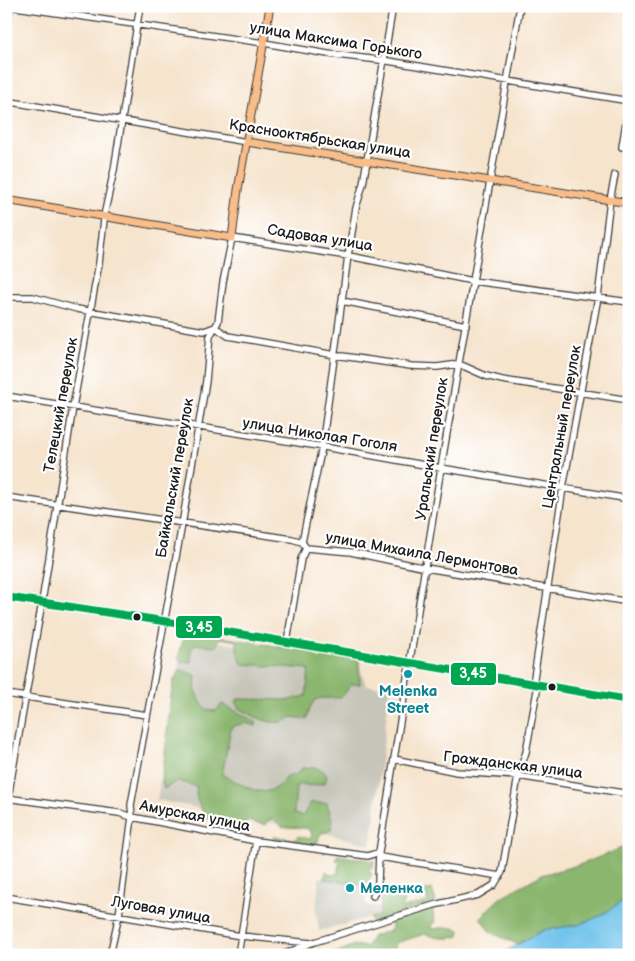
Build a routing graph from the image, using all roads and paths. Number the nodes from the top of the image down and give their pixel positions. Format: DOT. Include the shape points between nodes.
graph roads {
  1 [pos="10,6"];
  2 [pos="140,6"];
  3 [pos="270,6"];
  4 [pos="393,6"];
  5 [pos="520,6"];
  6 [pos="136,25"];
  7 [pos="6,32"];
  8 [pos="264,43"];
  9 [pos="384,61"];
  10 [pos="508,81"];
  11 [pos="6,101"];
  12 [pos="629,103"];
  13 [pos="122,121"];
  14 [pos="247,142"];
  15 [pos="622,147"];
  16 [pos="366,161"];
  17 [pos="615,175"];
  18 [pos="490,180"];
  19 [pos="6,200"];
  20 [pos="610,200"];
  21 [pos="629,203"];
  22 [pos="105,217"];
  23 [pos="232,238"];
  24 [pos="348,256"];
  25 [pos="473,281"];
  26 [pos="6,297"];
  27 [pos="598,297"];
  28 [pos="342,301"];
  29 [pos="629,302"];
  30 [pos="90,312"];
  31 [pos="466,325"];
  32 [pos="215,327"];
  33 [pos="335,355"];
  34 [pos="459,364"];
  35 [pos="581,393"];
  36 [pos="6,396"];
  37 [pos="629,400"];
  38 [pos="73,407"];
  39 [pos="198,428"];
  40 [pos="322,447"];
  41 [pos="440,468"];
  42 [pos="562,488"];
  43 [pos="6,497"];
  44 [pos="629,499"];
  45 [pos="56,506"];
  46 [pos="181,523"];
  47 [pos="302,542"];
  48 [pos="306,548"];
  49 [pos="426,568"];
  50 [pos="547,588"];
  51 [pos="6,597"];
  52 [pos="42,602"];
  53 [pos="629,602"];
  54 [pos="164,621"];
  55 [pos="287,642"];
  56 [pos="410,664"];
  57 [pos="536,684"];
  58 [pos="6,694"];
  59 [pos="24,697"];
  60 [pos="629,700"];
  61 [pos="147,715"];
  62 [pos="394,759"];
  63 [pos="518,776"];
  64 [pos="629,794"];
  65 [pos="7,798"];
  66 [pos="6,808"];
  67 [pos="132,817"];
  68 [pos="256,841"];
  69 [pos="379,855"];
  70 [pos="500,876"];
  71 [pos="373,896"];
  72 [pos="6,897"];
  73 [pos="119,915"];
  74 [pos="241,936"];
  75 [pos="311,943"];
  76 [pos="110,955"];
  77 [pos="238,955"];
  78 [pos="282,955"];
  1 -- 6 [label="street, улица Максима Горького"];
  1 -- 7 [label="street"];
  2 -- 6 [label="street, Телецкий переулок"];
  3 -- 8 [label="main road, Байкальский переулок"];
  4 -- 9 [label="street"];
  5 -- 10 [label="street, Уральский переулок"];
  6 -- 8 [label="street, улица Максима Горького"];
  6 -- 13 [label="street, Телецкий переулок"];
  8 -- 9 [label="street, улица Максима Горького"];
  8 -- 14 [label="main road, Байкальский переулок"];
  9 -- 10 [label="street, улица Максима Горького"];
  9 -- 16 [label="street"];
  10 -- 12 [label="street, улица Максима Горького"];
  10 -- 18 [label="street, Уральский переулок"];
  11 -- 13 [label="street, Краснооктябрьская улица"];
  12 -- 15 [label="street"];
  13 -- 14 [label="street, Краснооктябрьская улица"];
  13 -- 22 [label="street, Телецкий переулок"];
  14 -- 16 [label="main road, Краснооктябрьская улица"];
  14 -- 23 [label="main road, Байкальский переулок"];
  16 -- 18 [label="main road, Краснооктябрьская улица"];
  16 -- 24 [label="street"];
  17 -- 20 [label="street, Центральный переулок"];
  18 -- 20 [label="main road, Краснооктябрьская улица"];
  18 -- 25 [label="street, Уральский переулок"];
  19 -- 22 [label="main road, Садовая улица"];
  20 -- 21 [label="main road, Краснооктябрьская улица"];
  20 -- 27 [label="street, Центральный переулок"];
  22 -- 23 [label="main road, Садовая улица"];
  22 -- 30 [label="street, Телецкий переулок"];
  23 -- 24 [label="street, Садовая улица"];
  23 -- 32 [label="street, Байкальский переулок"];
  24 -- 25 [label="street, Садовая улица"];
  24 -- 28 [label="street"];
  25 -- 27 [label="street, Садовая улица"];
  25 -- 31 [label="street, Уральский переулок"];
  26 -- 30 [label="street" via="33,297"];
  27 -- 29 [label="street, Садовая улица"];
  27 -- 35 [label="street, Центральный переулок"];
  28 -- 31 [label="street"];
  28 -- 33 [label="street"];
  30 -- 32 [label="street" via="204,331"];
  30 -- 38 [label="street, Телецкий переулок"];
  31 -- 34 [label="street, Уральский переулок"];
  32 -- 33 [label="street" via="228,336"];
  32 -- 39 [label="street, Байкальский переулок" via="210,336"];
  33 -- 34 [label="street" via="411,366"];
  33 -- 40 [label="street"];
  34 -- 35 [label="street" via="494,379"];
  34 -- 41 [label="street, Уральский переулок"];
  35 -- 37 [label="street"];
  35 -- 42 [label="street, Центральный переулок"];
  36 -- 38 [label="street, улица Николая Гоголя"];
  38 -- 39 [label="street, улица Николая Гоголя"];
  38 -- 45 [label="street, Телецкий переулок"];
  39 -- 40 [label="street, улица Николая Гоголя"];
  39 -- 46 [label="street, Байкальский переулок"];
  40 -- 41 [label="street, улица Николая Гоголя"];
  40 -- 47 [label="street"];
  41 -- 42 [label="street, улица Николая Гоголя"];
  41 -- 49 [label="street, Уральский переулок"];
  42 -- 44 [label="street, улица Николая Гоголя"];
  42 -- 50 [label="street, Центральный переулок"];
  43 -- 45 [label="street"];
  45 -- 46 [label="street"];
  45 -- 52 [label="street, Телецкий переулок"];
  46 -- 47 [label="street"];
  46 -- 54 [label="street, Байкальский переулок"];
  47 -- 48 [label="street, улица Михаила Лермонтова"];
  48 -- 49 [label="street, улица Михаила Лермонтова" via="351,552"];
  48 -- 55 [label="street"];
  49 -- 50 [label="street, улица Михаила Лермонтова"];
  49 -- 56 [label="street, Уральский переулок"];
  50 -- 53 [label="street, улица Михаила Лермонтова"];
  50 -- 57 [label="street, Центральный переулок"];
  51 -- 52 [label="street"];
  52 -- 54 [label="street"];
  52 -- 59 [label="street, Телецкий переулок"];
  54 -- 55 [label="street"];
  54 -- 61 [label="street, Байкальский переулок"];
  55 -- 56 [label="street"];
  56 -- 57 [label="street"];
  56 -- 62 [label="street, Уральский переулок"];
  57 -- 60 [label="street"];
  57 -- 63 [label="street, Центральный переулок" via="526,752"];
  58 -- 59 [label="street"];
  59 -- 61 [label="street"];
  59 -- 65 [label="street, Телецкий переулок"];
  61 -- 67 [label="street, Байкальский переулок" via="131,805"];
  62 -- 63 [label="street, Гражданская улица" via="457,772"];
  62 -- 69 [label="street, Уральский переулок"];
  63 -- 64 [label="street, Гражданская улица"];
  63 -- 70 [label="street, Центральный переулок"];
  65 -- 66 [label="street, Телецкий переулок"];
  65 -- 67 [label="street, Амурская улица"];
  67 -- 68 [label="street, Амурская улица"];
  67 -- 73 [label="street, Байкальский переулок"];
  68 -- 69 [label="street, Амурская улица"];
  68 -- 74 [label="street"];
  69 -- 70 [label="street, Амурская улица"];
  69 -- 71 [label="street, Уральский переулок" via="378,882"];
  70 -- 75 [label="street" via="490,889 478,895 434,905"];
  72 -- 73 [label="street, Луговая улица"];
  73 -- 74 [label="street, Луговая улица"];
  73 -- 76 [label="street, Байкальский переулок"];
  74 -- 75 [label="street, Луговая улица"];
  74 -- 77 [label="street"];
  75 -- 78 [label="street"];
}
